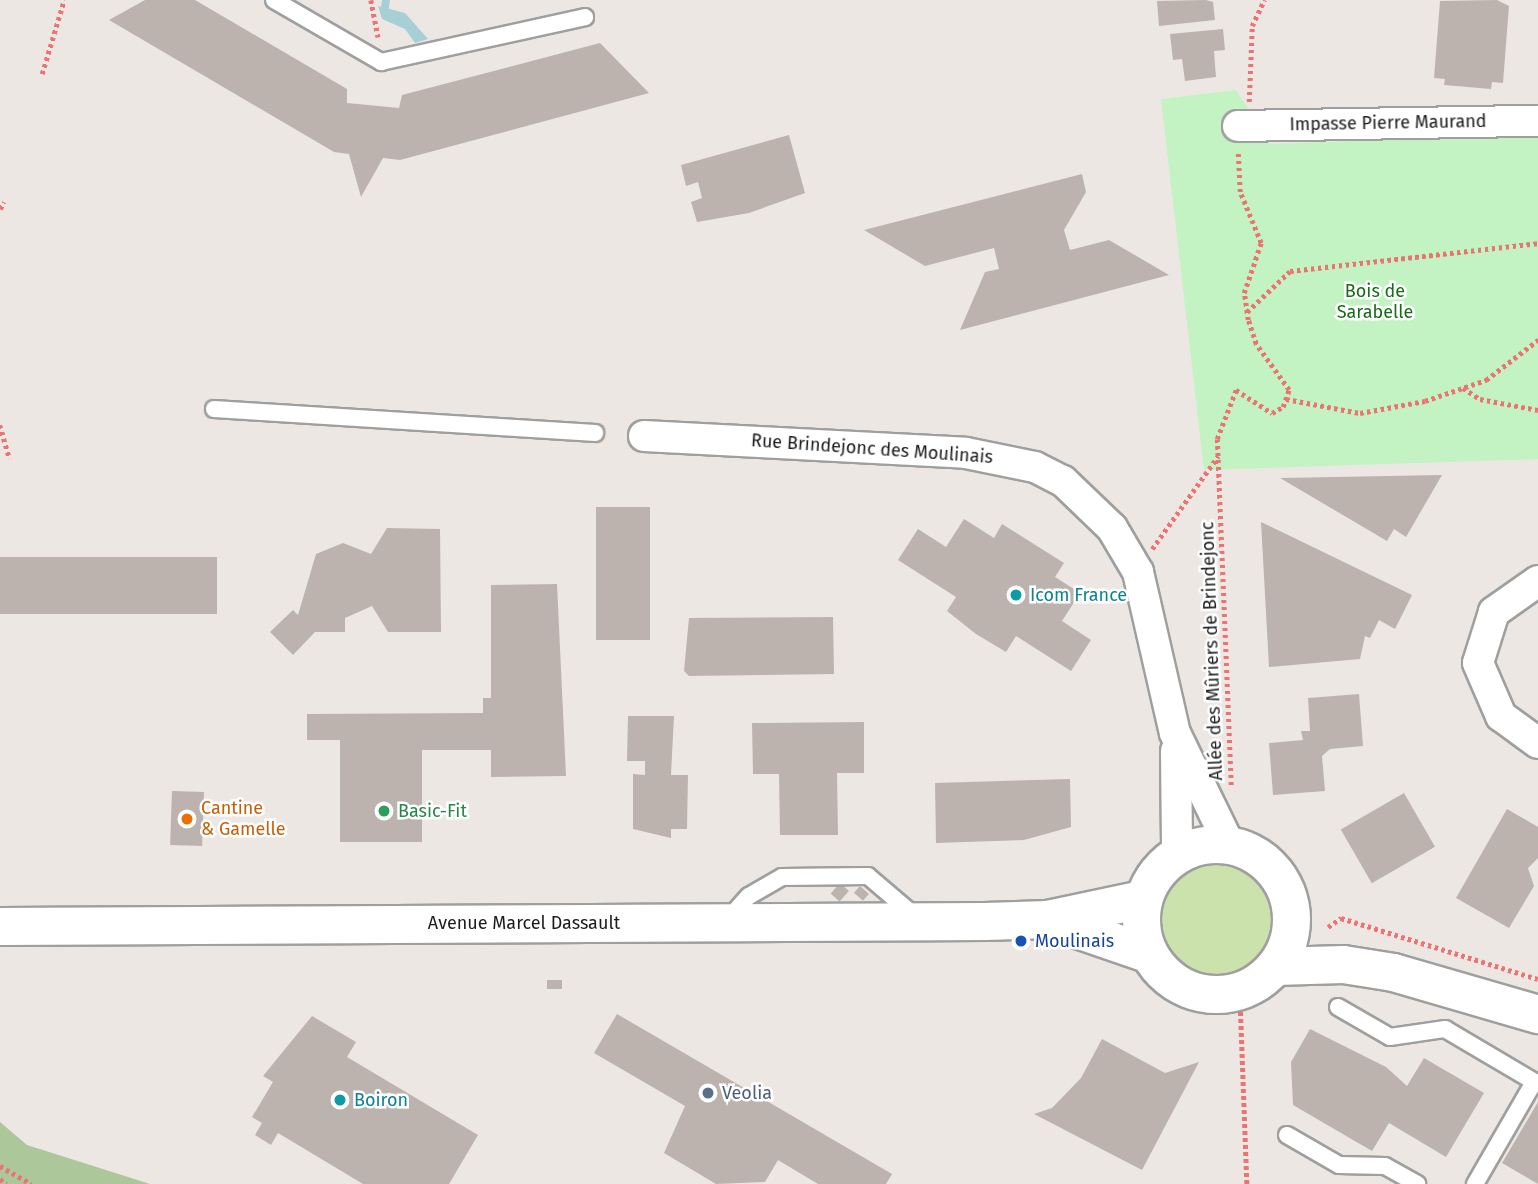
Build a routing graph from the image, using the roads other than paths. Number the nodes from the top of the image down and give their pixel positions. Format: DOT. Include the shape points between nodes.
graph roads {
  1 [pos="274,0"];
  2 [pos="585,17"];
  3 [pos="1538,121"];
  4 [pos="1242,132"];
  5 [pos="214,409"];
  6 [pos="595,433"];
  7 [pos="645,436"];
  8 [pos="1538,581"];
  9 [pos="1175,733"];
  10 [pos="1538,743"];
  11 [pos="1228,844"];
  12 [pos="1177,854"];
  13 [pos="1142,899"];
  14 [pos="1290,905"];
  15 [pos="1047,919"];
  16 [pos="0,926"];
  17 [pos="1147,953"];
  18 [pos="1275,966"];
  19 [pos="1393,972"];
  20 [pos="1338,1007"];
  21 [pos="1538,1014"];
  22 [pos="1536,1083"];
  23 [pos="1287,1135"];
  24 [pos="1417,1184"];
  25 [pos="1475,1184"];
  1 -- 2 [label="lane" via="381,62"];
  3 -- 4 [label="street, Impasse Pierre Maurand"];
  5 -- 6 [label="lane"];
  7 -- 9 [label="street, Rue Brindejonc des Moulinais" via="965,453 1035,467 1088,501 1138,572"];
  8 -- 10 [label="street" via="1494,612 1478,663 1501,716"];
  9 -- 11 [label="street, Rue Brindejonc des Moulinais"];
  9 -- 12 [label="street, Rue Brindejonc des Moulinais"];
  11 -- 12 [label="street"];
  11 -- 14 [label="street" via="1269,865"];
  12 -- 13 [label="street" via="1155,873"];
  13 -- 15 [label="street, Avenue Marcel Dassault"];
  13 -- 17 [label="street" via="1140,926"];
  14 -- 18 [label="street" via="1291,927"];
  14 -- 19 [label="street" via="1324,938"];
  15 -- 16 [label="street, Avenue Marcel Dassault"];
  15 -- 17 [label="street, Avenue Marcel Dassault"];
  17 -- 18 [label="street, Avenue Marcel Dassault" via="1164,975 1186,989 1213,995 1240,991"];
  18 -- 19 [label="street" via="1343,964"];
  19 -- 21 [label="street"];
  20 -- 22 [label="lane" via="1390,1038 1446,1029"];
  22 -- 25 [label="lane"];
  23 -- 24 [label="lane" via="1339,1165 1385,1166"];
}
